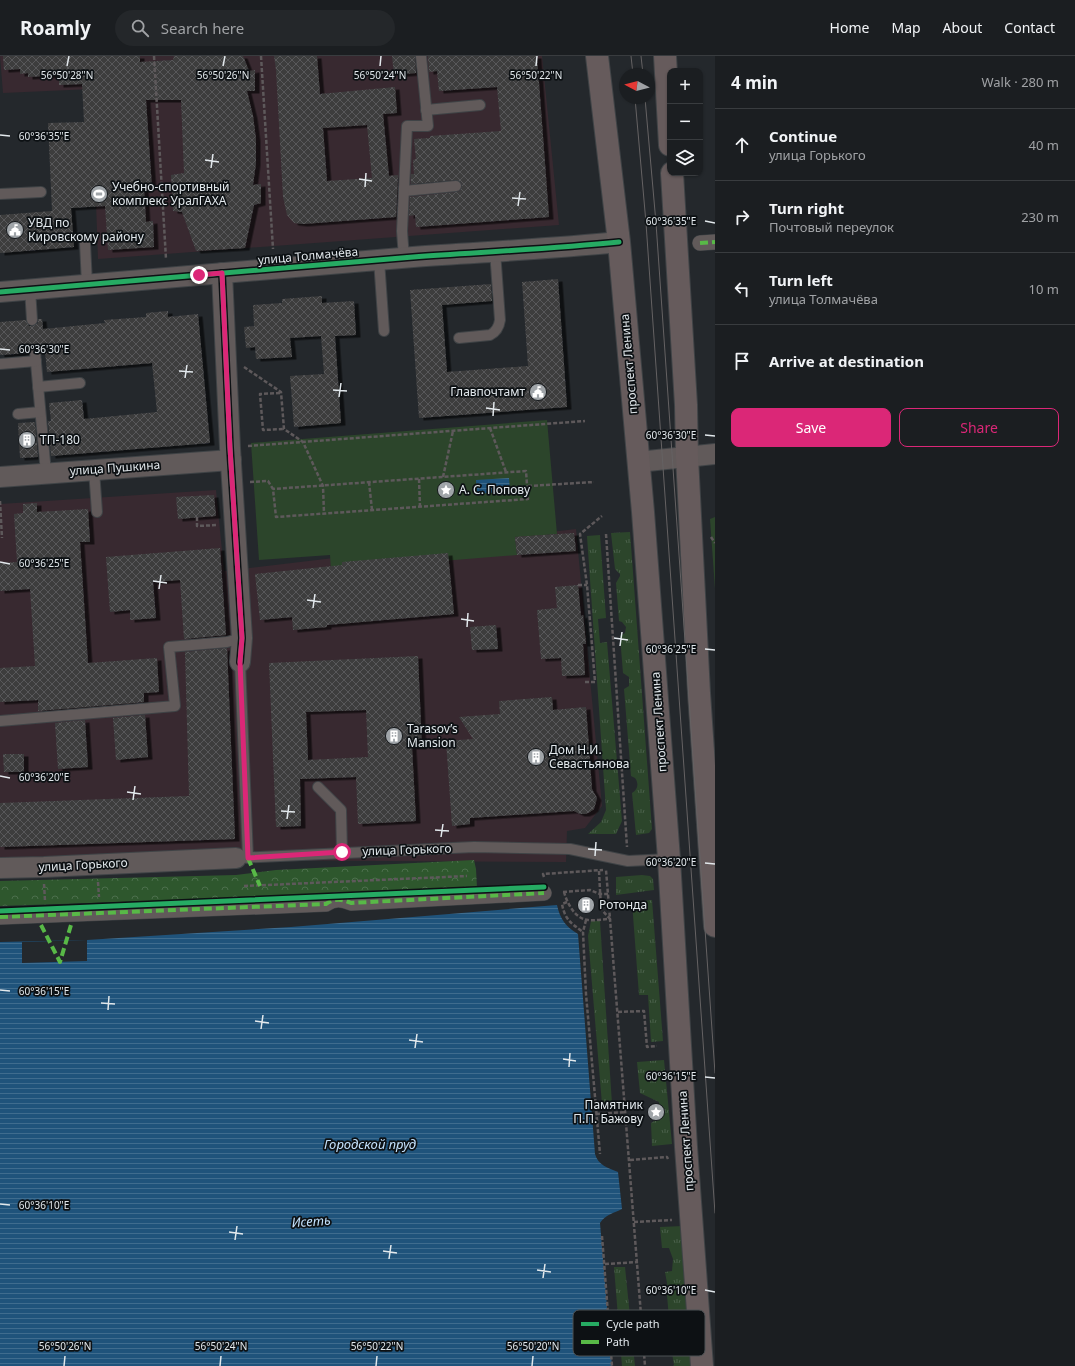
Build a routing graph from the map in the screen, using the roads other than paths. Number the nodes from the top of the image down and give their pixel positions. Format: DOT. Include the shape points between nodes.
graph roads {
  1 [pos="421,56"];
  2 [pos="597,56"];
  3 [pos="665,56"];
  4 [pos="480,106"];
  5 [pos="426,110"];
  6 [pos="670,140"];
  7 [pos="672,176"];
  8 [pos="456,186"];
  9 [pos="404,191"];
  10 [pos="41,192"];
  11 [pos="0,194"];
  12 [pos="619,242"];
  13 [pos="85,243"];
  14 [pos="495,251"];
  15 [pos="404,258"];
  16 [pos="379,260"];
  17 [pos="222,273"];
  18 [pos="87,284"];
  19 [pos="30,289"];
  20 [pos="0,292"];
  21 [pos="32,320"];
  22 [pos="384,331"];
  23 [pos="459,338"];
  24 [pos="0,364"];
  25 [pos="80,383"];
  26 [pos="38,387"];
  27 [pos="40,412"];
  28 [pos="18,414"];
  29 [pos="715,454"];
  30 [pos="687,457"];
  31 [pos="231,460"];
  32 [pos="638,462"];
  33 [pos="94,470"];
  34 [pos="46,473"];
  35 [pos="0,477"];
  36 [pos="97,512"];
  37 [pos="242,638"];
  38 [pos="240,662"];
  39 [pos="0,721"];
  40 [pos="318,787"];
  41 [pos="342,852"];
  42 [pos="242,858"];
  43 [pos="669,859"];
  44 [pos="0,868"];
  45 [pos="544,893"];
  46 [pos="0,917"];
  47 [pos="715,926"];
  48 [pos="698,1310"];
  49 [pos="701,1356"];
  50 [pos="702,1366"];
  1 -- 5 [label="lane"];
  2 -- 12 [label="main road, проспект Ленина"];
  3 -- 6 [label="main road"];
  4 -- 5 [label="lane"];
  5 -- 9 [label="lane" via="428,126 407,126"];
  7 -- 30 [label="main road"];
  8 -- 9 [label="lane"];
  9 -- 15 [label="lane"];
  10 -- 11 [label="lane"];
  12 -- 14 [label="street, улица Толмачёва"];
  12 -- 32 [label="main road, проспект Ленина"];
  13 -- 18 [label="lane"];
  14 -- 15 [label="street, улица Толмачёва"];
  14 -- 23 [label="lane" via="499,326 490,336"];
  15 -- 16 [label="street, улица Толмачёва"];
  16 -- 17 [label="street, улица Толмачёва"];
  16 -- 22 [label="lane"];
  17 -- 18 [label="street, улица Толмачёва"];
  17 -- 31 [label="street"];
  18 -- 19 [label="street, улица Толмачёва"];
  19 -- 20 [label="street, улица Толмачёва"];
  19 -- 21 [label="lane"];
  24 -- 26 [label="lane" via="36,356"];
  25 -- 26 [label="lane"];
  26 -- 27 [label="lane"];
  27 -- 28 [label="lane"];
  27 -- 34 [label="lane"];
  29 -- 30 [label="street"];
  30 -- 32 [label="street"];
  30 -- 47 [label="main road" via="699,693"];
  31 -- 33 [label="street, улица Пушкина"];
  31 -- 37 [label="street"];
  32 -- 43 [label="main road, проспект Ленина"];
  33 -- 34 [label="street, улица Пушкина"];
  33 -- 36 [label="lane"];
  34 -- 35 [label="street, улица Пушкина"];
  37 -- 38 [label="street"];
  37 -- 39 [label="lane" via="227,642 170,647 175,706"];
  38 -- 42 [label="lane"];
  40 -- 41 [label="lane" via="341,810"];
  41 -- 42 [label="lane, улица Горького"];
  41 -- 43 [label="lane, улица Горького" via="474,847 570,849 628,861"];
  42 -- 44 [label="street, улица Горького"];
  43 -- 48 [label="main road, проспект Ленина"];
  45 -- 46 [label="street" via="352,903 332,900 326,904"];
  49 -- 50 [label="main road, проспект Ленина"];
}
